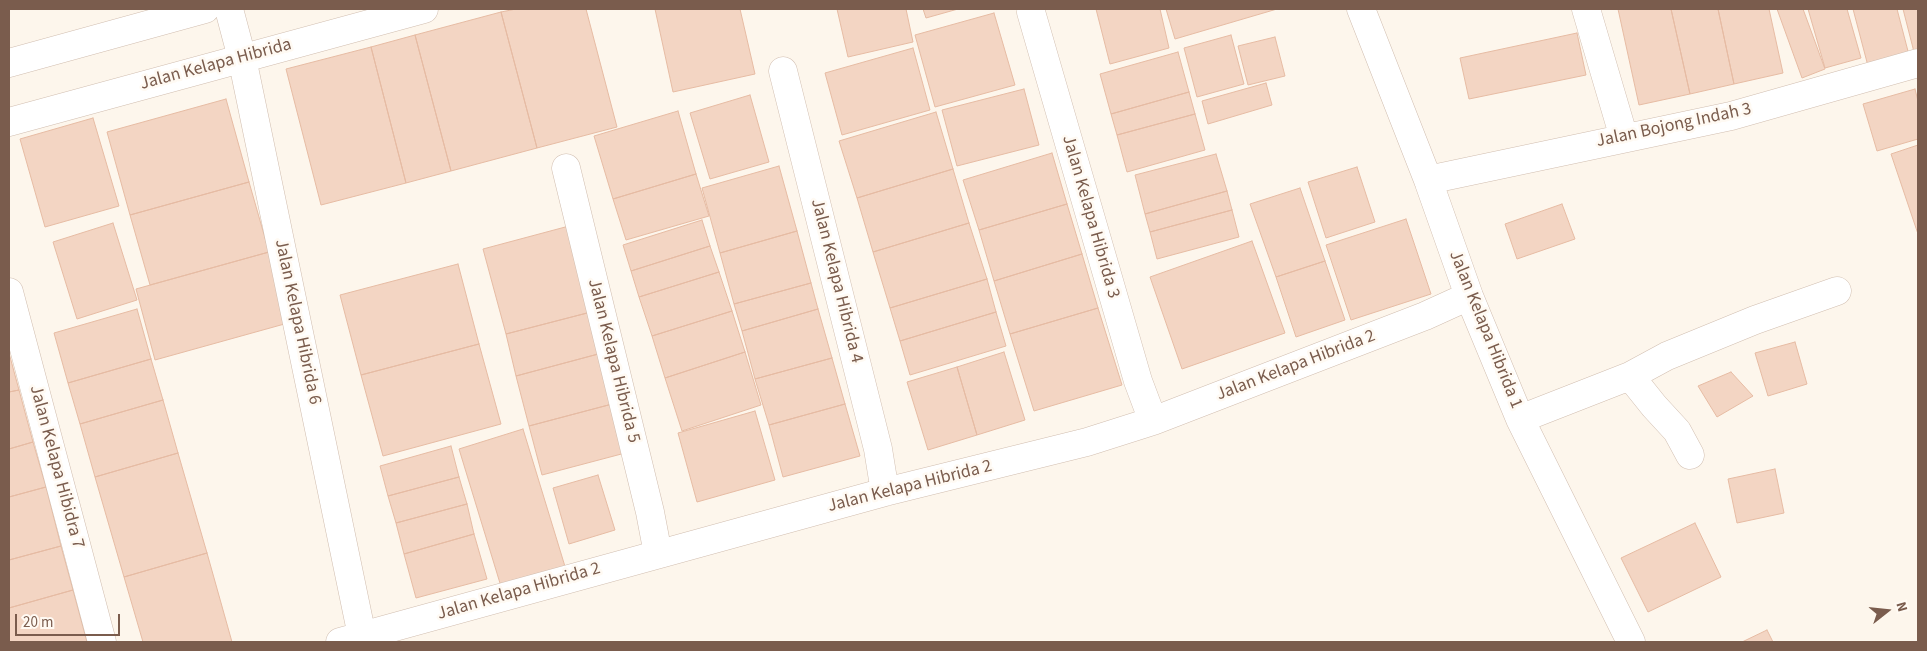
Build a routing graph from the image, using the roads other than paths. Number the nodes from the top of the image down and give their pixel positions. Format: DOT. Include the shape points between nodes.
graph roads {
  1 [pos="205,9"];
  2 [pos="229,9"];
  3 [pos="424,9"];
  4 [pos="1361,9"];
  5 [pos="1586,9"];
  6 [pos="1031,12"];
  7 [pos="242,58"];
  8 [pos="1918,63"];
  9 [pos="9,64"];
  10 [pos="783,71"];
  11 [pos="9,122"];
  12 [pos="1624,138"];
  13 [pos="566,168"];
  14 [pos="1428,180"];
  15 [pos="1837,291"];
  16 [pos="9,292"];
  17 [pos="1469,296"];
  18 [pos="1630,376"];
  19 [pos="1520,419"];
  20 [pos="1153,421"];
  21 [pos="1690,455"];
  22 [pos="885,492"];
  23 [pos="658,554"];
  24 [pos="351,639"];
  25 [pos="102,642"];
  26 [pos="1631,642"];
  1 -- 9 [label="street"];
  2 -- 7 [label="street, Jalan Kelapa Hibrida 6"];
  3 -- 7 [label="street, Jalan Kelapa Hibrida"];
  4 -- 14 [label="street, Jalan Kelapa Hibrida 1"];
  5 -- 12 [label="street"];
  6 -- 20 [label="street, Jalan Kelapa Hibrida 3" via="1138,382"];
  7 -- 11 [label="street, Jalan Kelapa Hibrida"];
  7 -- 24 [label="street, Jalan Kelapa Hibrida 6"];
  8 -- 12 [label="street, Jalan Bojong Indah 3" via="1731,116"];
  10 -- 22 [label="street, Jalan Kelapa Hibrida 4" via="878,449"];
  12 -- 14 [label="street, Jalan Bojong Indah 3"];
  13 -- 23 [label="street, Jalan Kelapa Hibrida 5"];
  14 -- 17 [label="street, Jalan Kelapa Hibrida 1"];
  15 -- 18 [label="street" via="1666,356"];
  16 -- 25 [label="street, Jalan Kelapa Hibidra 7"];
  17 -- 19 [label="street, Jalan Kelapa Hibrida 1"];
  17 -- 20 [label="street, Jalan Kelapa Hibrida 2"];
  18 -- 19 [label="street"];
  18 -- 21 [label="street" via="1677,431"];
  19 -- 26 [label="street, Jalan Kelapa Hibrida 1"];
  20 -- 22 [label="street, Jalan Kelapa Hibrida 2" via="1087,442"];
  22 -- 23 [label="street, Jalan Kelapa Hibrida 2"];
  23 -- 24 [label="street, Jalan Kelapa Hibrida 2"];
}
